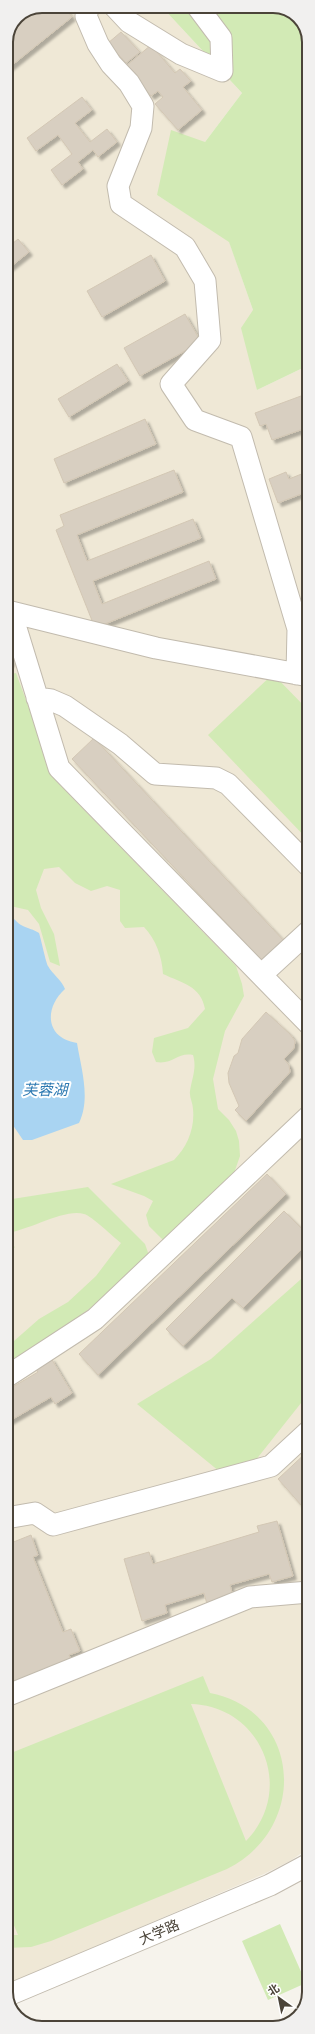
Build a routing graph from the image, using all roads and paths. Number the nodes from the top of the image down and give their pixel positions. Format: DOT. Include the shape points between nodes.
graph roads {
  1 [pos="87,13"];
  2 [pos="121,13"];
  3 [pos="202,13"];
  4 [pos="13,613"];
  5 [pos="13,627"];
  6 [pos="302,666"];
  7 [pos="302,675"];
  8 [pos="37,698"];
  9 [pos="302,859"];
  10 [pos="302,937"];
  11 [pos="261,975"];
  12 [pos="302,1017"];
  13 [pos="302,1123"];
  14 [pos="13,1372"];
  15 [pos="302,1437"];
  16 [pos="13,1517"];
  17 [pos="302,1593"];
  18 [pos="13,1693"];
  19 [pos="302,1868"];
  20 [pos="13,1993"];
  1 -- 6 [label="street" via="86,16 98,44 111,64 129,83 142,106 141,128 118,186 121,204 185,247 205,281 210,340 171,384 195,420 240,437 298,629"];
  2 -- 3 [label="street" via="129,22 181,54 222,71 221,38"];
  4 -- 7 [label="street" via="156,648"];
  5 -- 8 [label="street"];
  8 -- 9 [label="street" via="65,706 120,744 154,774 216,778 228,784"];
  8 -- 11 [label="street" via="59,768"];
  10 -- 11 [label="street"];
  11 -- 12 [label="street"];
  13 -- 14 [label="street" via="95,1319"];
  15 -- 16 [label="street" via="271,1466 53,1525 35,1513"];
  17 -- 18 [label="street" via="250,1597"];
  19 -- 20 [label="street, 大学路" via="270,1885"];
}
